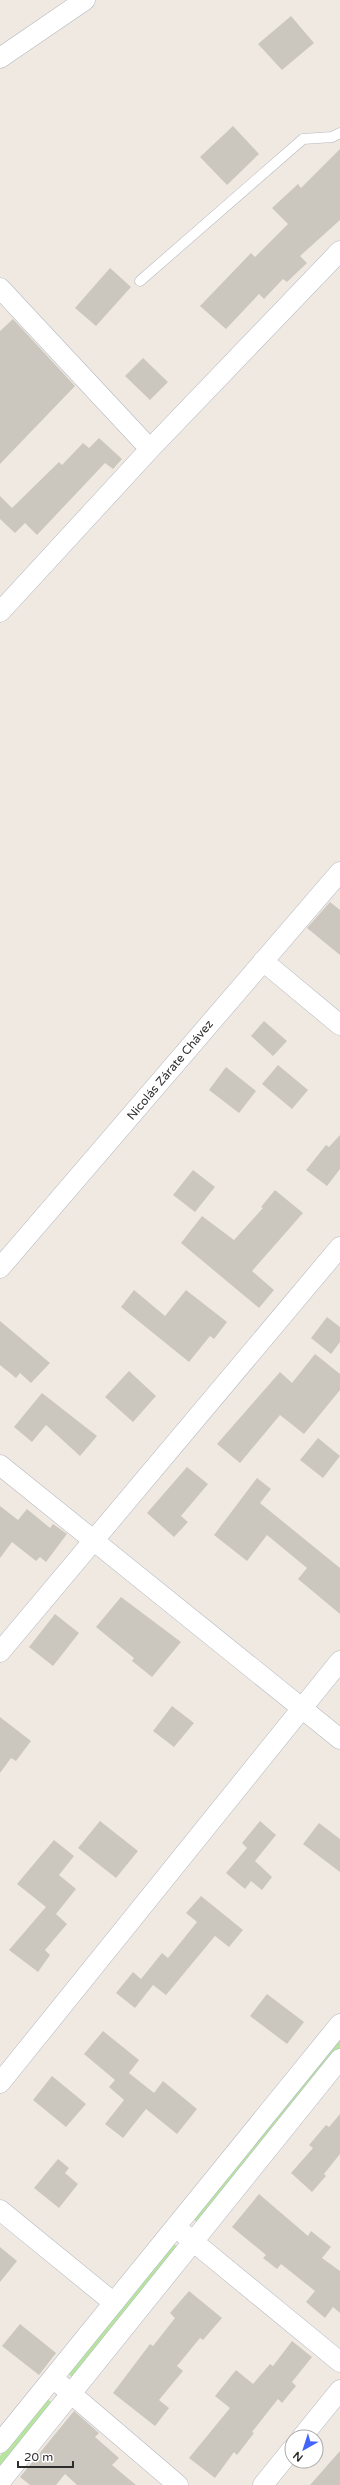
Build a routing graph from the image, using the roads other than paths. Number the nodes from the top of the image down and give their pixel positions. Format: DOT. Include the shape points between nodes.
graph roads {
  1 [pos="85,0"];
  2 [pos="0,58"];
  3 [pos="340,133"];
  4 [pos="340,252"];
  5 [pos="140,281"];
  6 [pos="0,288"];
  7 [pos="150,449"];
  8 [pos="4,601"];
  9 [pos="340,872"];
  10 [pos="263,961"];
  11 [pos="340,1025"];
  12 [pos="340,1247"];
  13 [pos="0,1268"];
  14 [pos="0,1465"];
  15 [pos="93,1540"];
  16 [pos="0,1652"];
  17 [pos="340,1661"];
  18 [pos="302,1708"];
  19 [pos="340,1739"];
  20 [pos="340,2024"];
  21 [pos="340,2059"];
  22 [pos="0,2083"];
  23 [pos="0,2210"];
  24 [pos="175,2227"];
  25 [pos="194,2241"];
  26 [pos="114,2303"];
  27 [pos="340,2362"];
  28 [pos="52,2378"];
  29 [pos="340,2390"];
  30 [pos="71,2394"];
  31 [pos="308,2429"];
  32 [pos="0,2443"];
  33 [pos="284,2459"];
  34 [pos="0,2482"];
  35 [pos="178,2485"];
  36 [pos="263,2485"];
  1 -- 2 [label="street"];
  3 -- 5 [label="lane" via="332,137 303,139"];
  4 -- 7 [label="street"];
  6 -- 7 [label="street"];
  7 -- 8 [label="street"];
  9 -- 10 [label="street, Nicolás Zárate Chávez"];
  10 -- 11 [label="street"];
  10 -- 13 [label="street, Nicolás Zárate Chávez"];
  12 -- 15 [label="street"];
  14 -- 15 [label="street"];
  15 -- 16 [label="street"];
  15 -- 18 [label="street"];
  17 -- 18 [label="street"];
  18 -- 19 [label="street"];
  18 -- 22 [label="street"];
  20 -- 24 [label="street"];
  21 -- 25 [label="street"];
  23 -- 26 [label="street"];
  24 -- 25 [label="street"];
  24 -- 26 [label="street"];
  25 -- 27 [label="street"];
  25 -- 30 [label="street"];
  26 -- 28 [label="street"];
  28 -- 30 [label="street"];
  28 -- 32 [label="street"];
  29 -- 31 [label="street"];
  30 -- 34 [label="street"];
  30 -- 35 [label="street"];
  33 -- 36 [label="street"];
}
